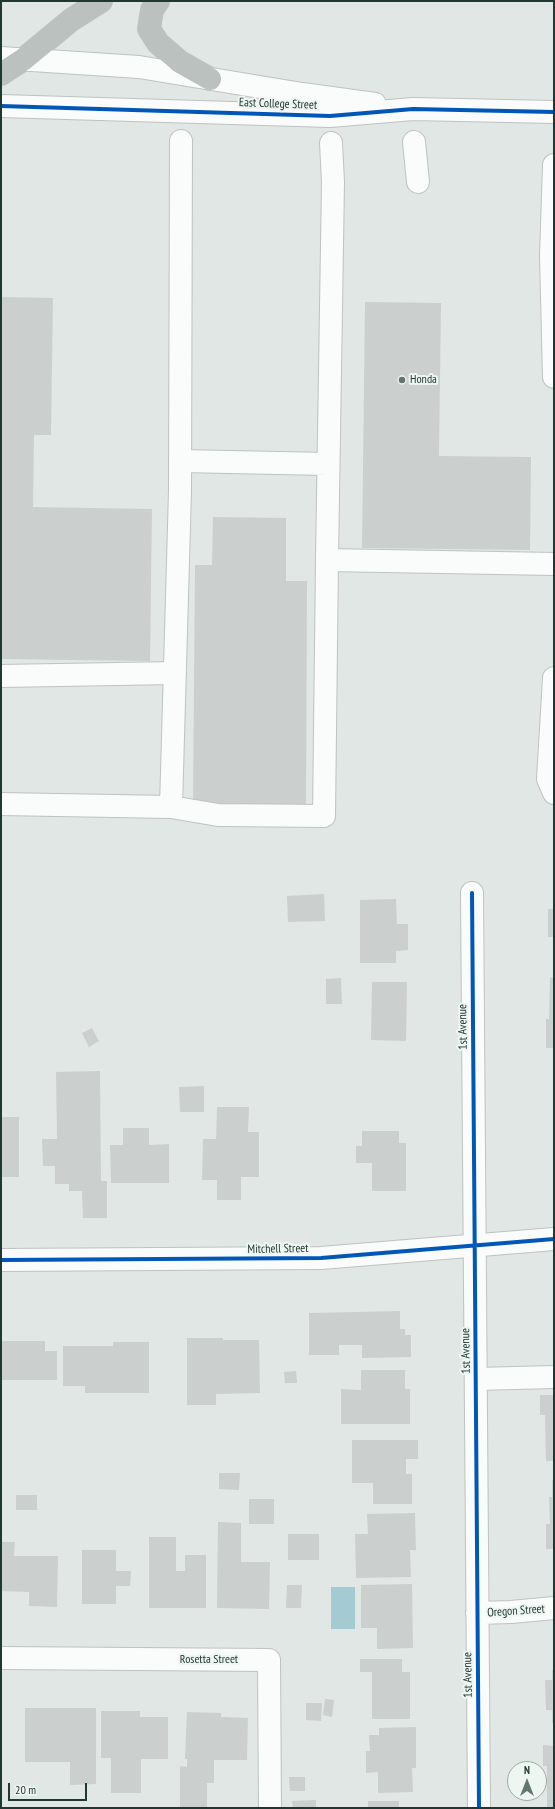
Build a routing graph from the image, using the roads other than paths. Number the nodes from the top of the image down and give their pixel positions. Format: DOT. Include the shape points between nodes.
graph roads {
  1 [pos="101,1"];
  2 [pos="158,1"];
  3 [pos="1,58"];
  4 [pos="24,58"];
  5 [pos="1,74"];
  6 [pos="210,79"];
  7 [pos="1,106"];
  8 [pos="414,109"];
  9 [pos="554,112"];
  10 [pos="181,141"];
  11 [pos="414,142"];
  12 [pos="331,143"];
  13 [pos="554,165"];
  14 [pos="418,182"];
  15 [pos="554,377"];
  16 [pos="180,461"];
  17 [pos="328,464"];
  18 [pos="327,560"];
  19 [pos="554,564"];
  20 [pos="175,673"];
  21 [pos="1,676"];
  22 [pos="554,678"];
  23 [pos="554,794"];
  24 [pos="1,804"];
  25 [pos="171,807"];
  26 [pos="472,893"];
  27 [pos="554,1238"];
  28 [pos="475,1246"];
  29 [pos="1,1260"];
  30 [pos="554,1377"];
  31 [pos="476,1379"];
  32 [pos="554,1608"];
  33 [pos="477,1613"];
  34 [pos="1,1658"];
  35 [pos="270,1808"];
  36 [pos="479,1808"];
  1 -- 4 [label="highway" via="71,20"];
  2 -- 6 [label="highway" via="152,10 149,29 158,43 180,62"];
  3 -- 4 [label="street, East College Street"];
  4 -- 5 [label="highway"];
  4 -- 6 [label="street, East College Street" via="139,67"];
  6 -- 8 [label="street, East College Street"];
  7 -- 8 [label="street, East College Street" via="330,116"];
  8 -- 9 [label="street, East College Street"];
  10 -- 16 [label="street"];
  11 -- 14 [label="street"];
  12 -- 17 [label="street"];
  13 -- 15 [label="street" via="551,256"];
  16 -- 17 [label="street"];
  16 -- 20 [label="street"];
  17 -- 18 [label="street"];
  18 -- 19 [label="street"];
  18 -- 25 [label="street" via="324,816 218,815"];
  20 -- 21 [label="street"];
  20 -- 25 [label="street"];
  22 -- 23 [label="street" via="548,779"];
  24 -- 25 [label="street"];
  26 -- 28 [label="street, 1st Avenue"];
  27 -- 28 [label="street, Mitchell Street"];
  28 -- 29 [label="street, Mitchell Street" via="280,1260"];
  28 -- 31 [label="street, 1st Avenue"];
  30 -- 31 [label="street"];
  31 -- 33 [label="street, 1st Avenue"];
  32 -- 33 [label="street, Oregon Street"];
  33 -- 36 [label="street, 1st Avenue"];
  34 -- 35 [label="street, Rosetta Street" via="269,1660"];
}
